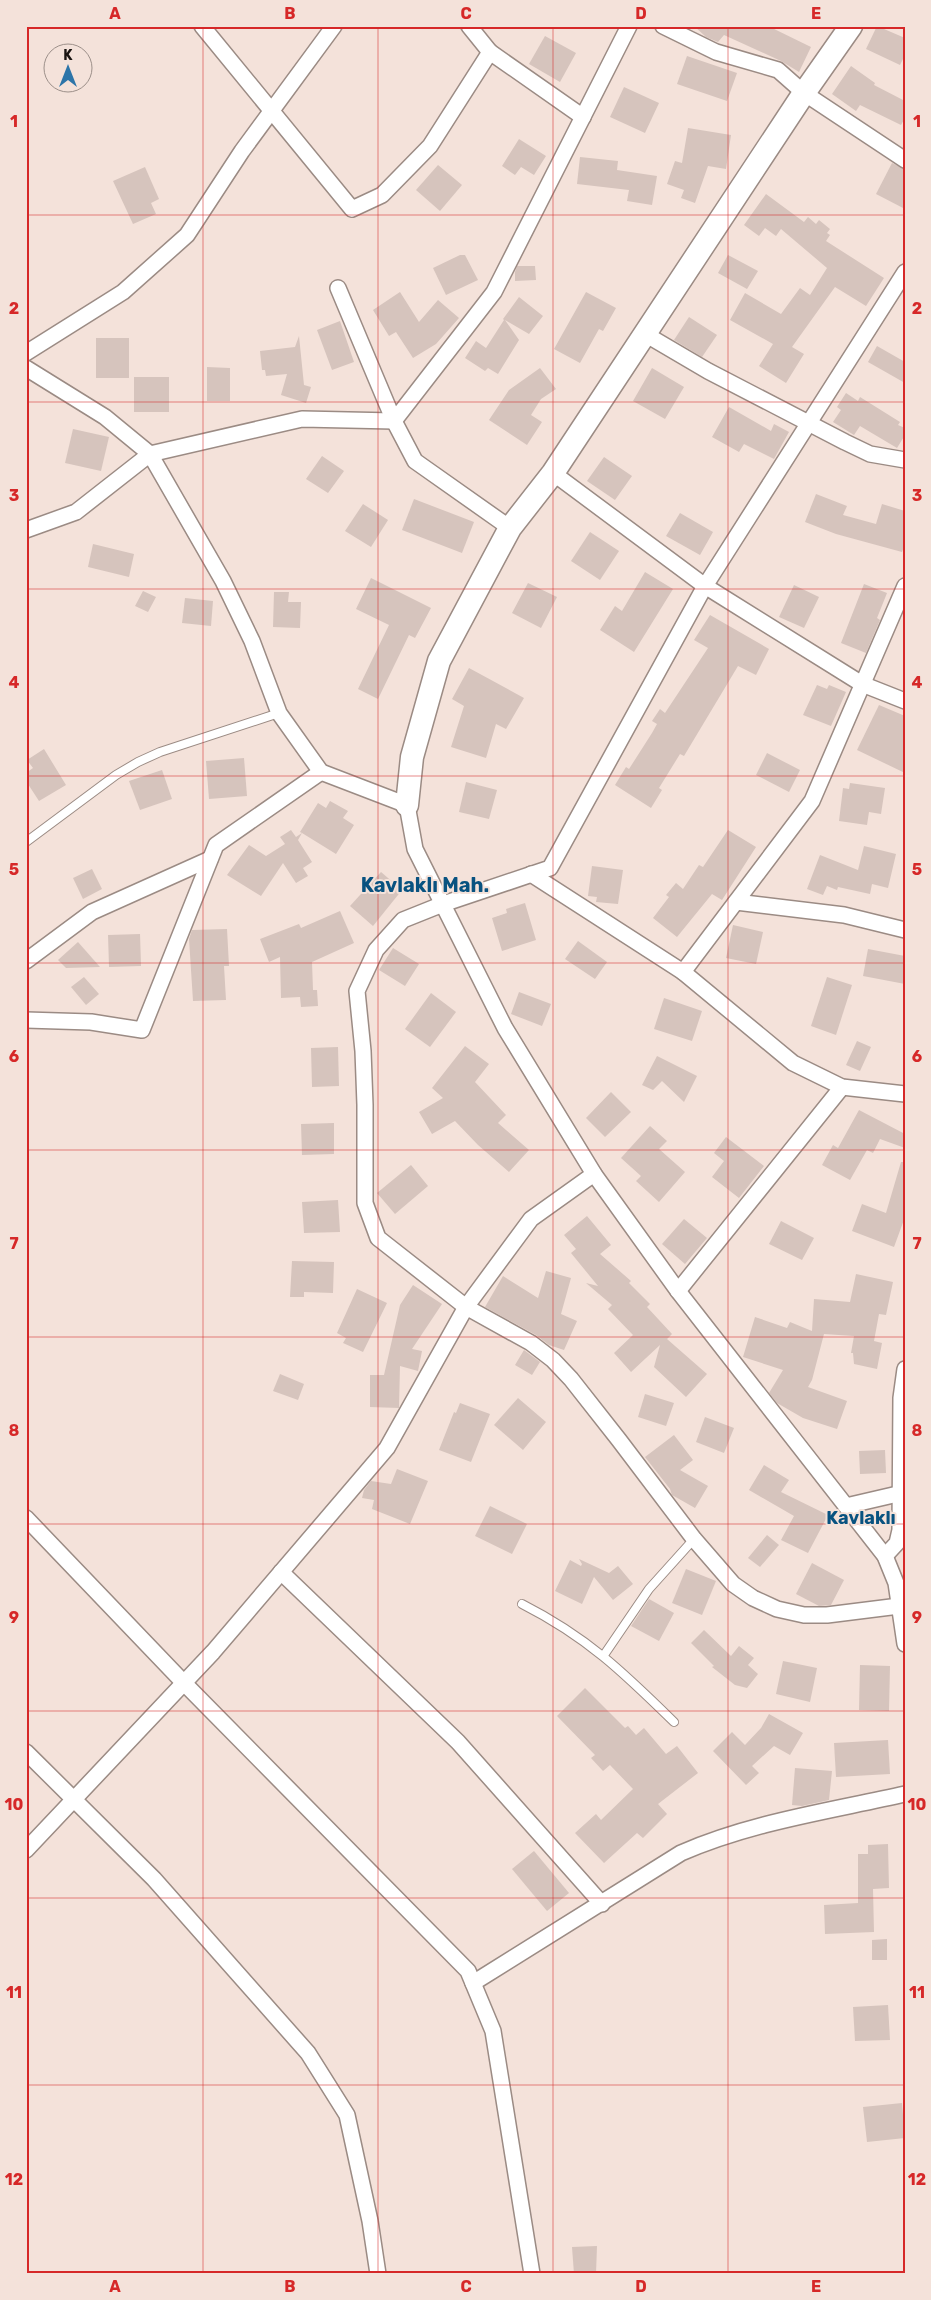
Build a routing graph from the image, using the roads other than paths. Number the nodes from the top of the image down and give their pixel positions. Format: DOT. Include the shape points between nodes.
graph roads {
  1 [pos="202,26"];
  2 [pos="334,26"];
  3 [pos="469,26"];
  4 [pos="629,26"];
  5 [pos="663,26"];
  6 [pos="851,26"];
  7 [pos="490,52"];
  8 [pos="804,93"];
  9 [pos="271,110"];
  10 [pos="583,117"];
  11 [pos="905,160"];
  12 [pos="905,272"];
  13 [pos="338,288"];
  14 [pos="645,334"];
  15 [pos="26,353"];
  16 [pos="26,368"];
  17 [pos="394,421"];
  18 [pos="809,422"];
  19 [pos="150,454"];
  20 [pos="905,460"];
  21 [pos="554,473"];
  22 [pos="510,528"];
  23 [pos="26,530"];
  24 [pos="705,586"];
  25 [pos="905,586"];
  26 [pos="862,684"];
  27 [pos="905,701"];
  28 [pos="279,713"];
  29 [pos="321,772"];
  30 [pos="407,805"];
  31 [pos="26,842"];
  32 [pos="210,860"];
  33 [pos="531,874"];
  34 [pos="736,902"];
  35 [pos="443,904"];
  36 [pos="905,930"];
  37 [pos="26,961"];
  38 [pos="683,972"];
  39 [pos="26,1020"];
  40 [pos="842,1087"];
  41 [pos="905,1094"];
  42 [pos="594,1174"];
  43 [pos="678,1290"];
  44 [pos="466,1307"];
  45 [pos="905,1369"];
  46 [pos="902,1494"];
  47 [pos="846,1506"];
  48 [pos="26,1518"];
  49 [pos="694,1539"];
  50 [pos="885,1556"];
  51 [pos="281,1572"];
  52 [pos="900,1583"];
  53 [pos="522,1604"];
  54 [pos="899,1606"];
  55 [pos="905,1644"];
  56 [pos="604,1655"];
  57 [pos="184,1683"];
  58 [pos="674,1722"];
  59 [pos="26,1752"];
  60 [pos="905,1794"];
  61 [pos="72,1799"];
  62 [pos="26,1850"];
  63 [pos="602,1904"];
  64 [pos="473,1983"];
  65 [pos="378,2274"];
  66 [pos="532,2274"];
  1 -- 9 [label="street"];
  2 -- 9 [label="street"];
  3 -- 7 [label="street"];
  4 -- 10 [label="street"];
  5 -- 8 [label="street" via="716,52 778,70"];
  6 -- 8 [label="street"];
  7 -- 9 [label="street" via="430,146 382,195 352,209"];
  7 -- 10 [label="street"];
  8 -- 11 [label="street"];
  8 -- 14 [label="street"];
  9 -- 15 [label="street" via="187,235 123,292"];
  10 -- 17 [label="street" via="494,292"];
  12 -- 18 [label="street"];
  13 -- 17 [label="street"];
  14 -- 18 [label="street" via="708,371"];
  14 -- 21 [label="street"];
  16 -- 19 [label="street" via="105,417"];
  17 -- 19 [label="street" via="302,419"];
  17 -- 22 [label="street" via="415,461"];
  18 -- 20 [label="street" via="870,454"];
  18 -- 24 [label="street"];
  19 -- 23 [label="street" via="76,512"];
  19 -- 28 [label="street" via="223,581 252,641"];
  21 -- 22 [label="street"];
  21 -- 24 [label="street"];
  22 -- 30 [label="street" via="439,661 412,757"];
  24 -- 26 [label="street"];
  24 -- 33 [label="street" via="550,868"];
  25 -- 26 [label="street"];
  26 -- 27 [label="street"];
  26 -- 34 [label="street" via="812,801"];
  28 -- 29 [label="street"];
  28 -- 31 [label="lane" via="138,762"];
  29 -- 30 [label="street"];
  29 -- 32 [label="street" via="216,844"];
  30 -- 35 [label="street" via="416,849"];
  32 -- 37 [label="street" via="92,912"];
  32 -- 39 [label="street" via="142,1030 91,1022"];
  33 -- 35 [label="street"];
  33 -- 38 [label="street"];
  34 -- 36 [label="street" via="844,915"];
  34 -- 38 [label="street"];
  35 -- 42 [label="street" via="505,1028"];
  35 -- 44 [label="street" via="403,920 376,950 357,991 363,1051 365,1203 378,1238"];
  38 -- 40 [label="street" via="793,1063"];
  40 -- 41 [label="street"];
  40 -- 43 [label="street"];
  42 -- 43 [label="street"];
  42 -- 44 [label="street" via="531,1219"];
  43 -- 47 [label="street"];
  44 -- 49 [label="street" via="531,1343 571,1378"];
  44 -- 51 [label="street" via="387,1448"];
  45 -- 46 [label="street" via="901,1398"];
  46 -- 47 [label="street"];
  46 -- 50 [label="street" via="897,1543"];
  47 -- 50 [label="street"];
  48 -- 57 [label="street"];
  49 -- 54 [label="street" via="733,1584 777,1609 827,1615"];
  49 -- 56 [label="lane" via="649,1589"];
  50 -- 52 [label="street"];
  51 -- 57 [label="street"];
  51 -- 63 [label="street" via="458,1742"];
  52 -- 54 [label="street"];
  53 -- 56 [label="lane"];
  54 -- 55 [label="street"];
  56 -- 58 [label="lane"];
  57 -- 61 [label="street"];
  57 -- 64 [label="street" via="468,1971"];
  59 -- 61 [label="street"];
  60 -- 63 [label="street" via="713,1839 682,1854"];
  61 -- 62 [label="street"];
  61 -- 65 [label="street" via="154,1879 308,2053 347,2115"];
  63 -- 64 [label="street"];
  64 -- 66 [label="street" via="493,2031"];
}
